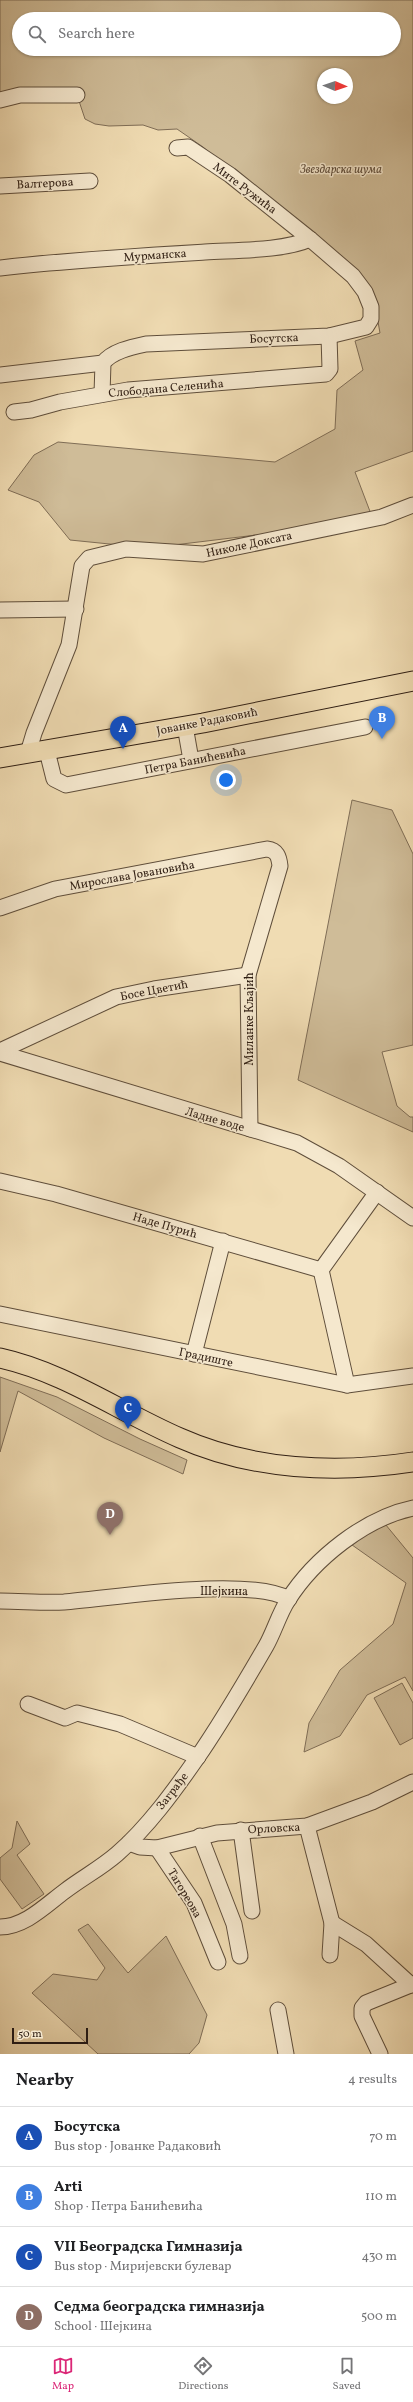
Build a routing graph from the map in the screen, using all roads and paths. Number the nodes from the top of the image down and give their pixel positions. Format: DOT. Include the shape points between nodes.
graph roads {
  1 [pos="77,95"];
  2 [pos="0,100"];
  3 [pos="177,148"];
  4 [pos="90,181"];
  5 [pos="0,186"];
  6 [pos="310,239"];
  7 [pos="0,268"];
  8 [pos="329,336"];
  9 [pos="103,363"];
  10 [pos="0,375"];
  11 [pos="102,394"];
  12 [pos="14,412"];
  13 [pos="413,506"];
  14 [pos="76,609"];
  15 [pos="0,610"];
  16 [pos="413,681"];
  17 [pos="185,726"];
  18 [pos="365,727"];
  19 [pos="47,750"];
  20 [pos="28,753"];
  21 [pos="0,758"];
  22 [pos="191,760"];
  23 [pos="267,850"];
  24 [pos="0,908"];
  25 [pos="248,975"];
  26 [pos="0,1052"];
  27 [pos="250,1129"];
  28 [pos="4,1182"];
  29 [pos="377,1192"];
  30 [pos="413,1218"];
  31 [pos="223,1242"];
  32 [pos="321,1270"];
  33 [pos="0,1314"];
  34 [pos="194,1354"];
  35 [pos="0,1358"];
  36 [pos="413,1376"];
  37 [pos="346,1385"];
  38 [pos="413,1462"];
  39 [pos="413,1508"];
  40 [pos="288,1599"];
  41 [pos="0,1601"];
  42 [pos="28,1704"];
  43 [pos="198,1757"];
  44 [pos="413,1782"];
  45 [pos="307,1826"];
  46 [pos="241,1830"];
  47 [pos="200,1836"];
  48 [pos="129,1843"];
  49 [pos="158,1848"];
  50 [pos="252,1910"];
  51 [pos="332,1923"];
  52 [pos="0,1927"];
  53 [pos="330,1955"];
  54 [pos="240,1956"];
  55 [pos="218,1962"];
  56 [pos="412,1985"];
  57 [pos="278,2010"];
  58 [pos="286,2054"];
  59 [pos="380,2054"];
  1 -- 2 [label="street" via="20,95"];
  3 -- 6 [label="street, Мите Ружића" via="188,147 230,175"];
  4 -- 5 [label="street, Валтерова"];
  6 -- 7 [label="street, Мурманска" via="262,248"];
  6 -- 8 [label="street, Босутска" via="358,282 371,307 371,319 366,327"];
  8 -- 9 [label="street, Босутска" via="146,344 115,354"];
  8 -- 11 [label="street, Слободана Селенића" via="328,374"];
  9 -- 10 [label="street"];
  9 -- 11 [label="street"];
  11 -- 12 [label="street, Слободана Селенића"];
  13 -- 14 [label="street, Николе Доксата" via="382,517 203,554 126,549 106,552 83,563"];
  14 -- 15 [label="street"];
  14 -- 20 [label="street, Николе Доксата" via="69,646"];
  16 -- 17 [label="main road, Јованке Радаковић"];
  17 -- 19 [label="main road, Јованке Радаковић"];
  17 -- 22 [label="street"];
  18 -- 22 [label="street, Петра Банићевића"];
  19 -- 20 [label="main road, Јованке Радаковић"];
  19 -- 22 [label="street, Петра Банићевића" via="54,779 66,785"];
  20 -- 21 [label="main road, Јованке Радаковић"];
  23 -- 24 [label="street, Мирослава Јовановића" via="55,889"];
  23 -- 25 [label="street, Миланке Кљајић" via="276,854 280,866"];
  25 -- 26 [label="street, Босе Цветић" via="116,997"];
  25 -- 27 [label="street, Миланке Кљајић"];
  26 -- 27 [label="street, Ладне воде"];
  27 -- 29 [label="street, Ладне воде" via="306,1147"];
  28 -- 31 [label="street, Наде Пурић" via="56,1194"];
  29 -- 30 [label="street, Ладне воде"];
  29 -- 32 [label="street"];
  31 -- 32 [label="street, Наде Пурић"];
  31 -- 34 [label="street"];
  32 -- 37 [label="street"];
  33 -- 34 [label="street, Градиште"];
  34 -- 37 [label="street, Градиште"];
  35 -- 38 [label="main road" via="55,1377 180,1438 241,1457 319,1468 367,1467"];
  36 -- 37 [label="street, Градиште"];
  39 -- 40 [label="street" via="381,1519 345,1540 317,1565"];
  40 -- 41 [label="street, Шејкина" via="240,1589 63,1602"];
  40 -- 43 [label="street, Заграђе" via="267,1644"];
  42 -- 43 [label="street" via="65,1718 77,1713 120,1724"];
  43 -- 48 [label="street, Заграђе"];
  44 -- 45 [label="street, Орловска" via="372,1802"];
  45 -- 46 [label="street, Орловска"];
  45 -- 51 [label="street"];
  46 -- 47 [label="street, Орловска"];
  46 -- 50 [label="street"];
  47 -- 49 [label="street, Орловска"];
  47 -- 54 [label="street" via="234,1924"];
  48 -- 49 [label="street, Орловска" via="140,1847"];
  48 -- 52 [label="street, Заграђе" via="28,1918 12,1926"];
  49 -- 55 [label="street, Тагореова" via="194,1903"];
  51 -- 53 [label="street"];
  51 -- 56 [label="street" via="366,1944"];
  56 -- 59 [label="street" via="366,2003 362,2008 362,2016"];
  57 -- 58 [label="street"];
}
